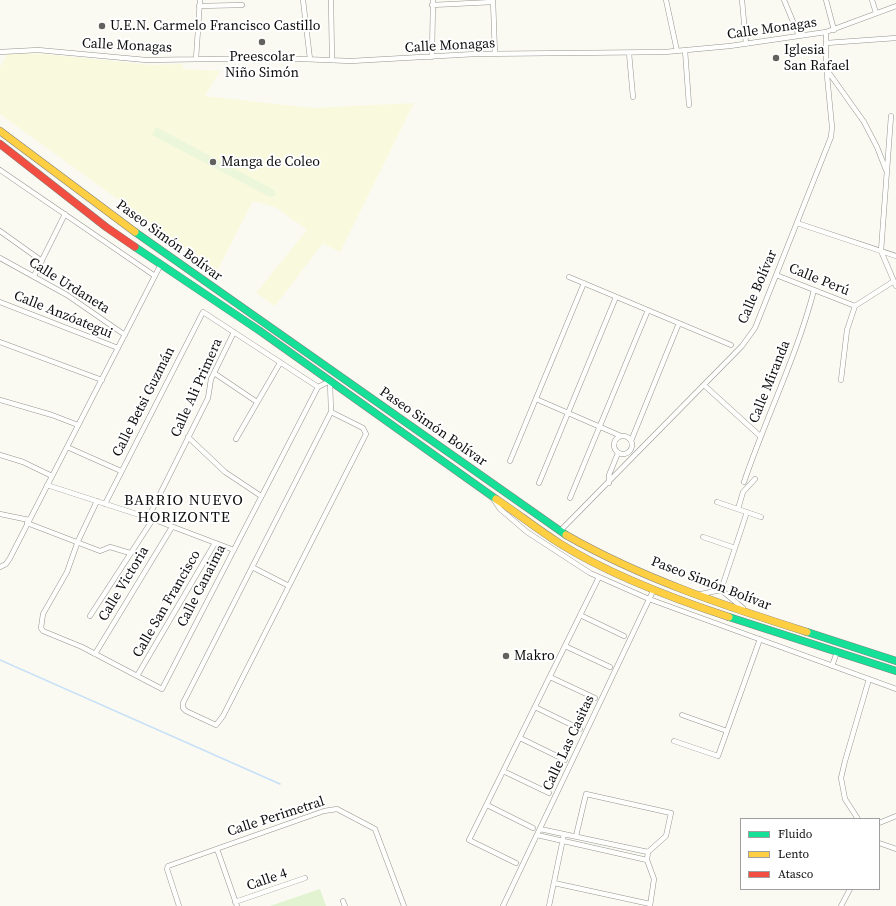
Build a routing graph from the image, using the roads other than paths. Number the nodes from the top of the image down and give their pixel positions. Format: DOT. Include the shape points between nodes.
graph roads {
  1 [pos="200,0"];
  2 [pos="303,0"];
  3 [pos="331,0"];
  4 [pos="666,0"];
  5 [pos="742,0"];
  6 [pos="784,0"];
  7 [pos="826,0"];
  8 [pos="872,0"];
  9 [pos="493,1"];
  10 [pos="432,3"];
  11 [pos="242,5"];
  12 [pos="199,6"];
  13 [pos="896,6"];
  14 [pos="876,14"];
  15 [pos="834,30"];
  16 [pos="826,32"];
  17 [pos="799,36"];
  18 [pos="896,38"];
  19 [pos="826,43"];
  20 [pos="746,44"];
  21 [pos="685,50"];
  22 [pos="677,51"];
  23 [pos="0,52"];
  24 [pos="629,53"];
  25 [pos="495,54"];
  26 [pos="432,56"];
  27 [pos="196,59"];
  28 [pos="310,59"];
  29 [pos="332,60"];
  30 [pos="826,69"];
  31 [pos="633,98"];
  32 [pos="690,104"];
  33 [pos="891,116"];
  34 [pos="0,131"];
  35 [pos="0,144"];
  36 [pos="0,170"];
  37 [pos="887,172"];
  38 [pos="65,214"];
  39 [pos="797,222"];
  40 [pos="0,231"];
  41 [pos="881,251"];
  42 [pos="896,256"];
  43 [pos="0,258"];
  44 [pos="42,261"];
  45 [pos="161,264"];
  46 [pos="776,275"];
  47 [pos="34,276"];
  48 [pos="155,276"];
  49 [pos="569,277"];
  50 [pos="584,283"];
  51 [pos="895,283"];
  52 [pos="814,290"];
  53 [pos="616,297"];
  54 [pos="0,302"];
  55 [pos="855,306"];
  56 [pos="648,310"];
  57 [pos="679,323"];
  58 [pos="234,332"];
  59 [pos="125,334"];
  60 [pos="0,342"];
  61 [pos="731,345"];
  62 [pos="118,348"];
  63 [pos="280,363"];
  64 [pos="214,373"];
  65 [pos="335,374"];
  66 [pos="102,380"];
  67 [pos="841,380"];
  68 [pos="330,381"];
  69 [pos="704,386"];
  70 [pos="318,387"];
  71 [pos="536,399"];
  72 [pos="0,400"];
  73 [pos="257,402"];
  74 [pos="331,412"];
  75 [pos="78,425"];
  76 [pos="188,436"];
  77 [pos="621,436"];
  78 [pos="760,436"];
  79 [pos="236,439"];
  80 [pos="631,441"];
  81 [pos="67,447"];
  82 [pos="618,453"];
  83 [pos="0,455"];
  84 [pos="510,461"];
  85 [pos="121,471"];
  86 [pos="52,476"];
  87 [pos="755,478"];
  88 [pos="609,482"];
  89 [pos="744,482"];
  90 [pos="539,483"];
  91 [pos="47,485"];
  92 [pos="261,496"];
  93 [pos="491,496"];
  94 [pos="570,498"];
  95 [pos="97,501"];
  96 [pos="717,502"];
  97 [pos="105,504"];
  98 [pos="738,509"];
  99 [pos="747,512"];
  100 [pos="0,514"];
  101 [pos="761,517"];
  102 [pos="150,519"];
  103 [pos="28,521"];
  104 [pos="172,526"];
  105 [pos="560,531"];
  106 [pos="703,537"];
  107 [pos="553,539"];
  108 [pos="78,541"];
  109 [pos="215,543"];
  110 [pos="735,548"];
  111 [pos="234,550"];
  112 [pos="130,553"];
  113 [pos="2,566"];
  114 [pos="252,567"];
  115 [pos="599,577"];
  116 [pos="289,586"];
  117 [pos="654,589"];
  118 [pos="721,590"];
  119 [pos="699,594"];
  120 [pos="649,599"];
  121 [pos="747,612"];
  122 [pos="580,615"];
  123 [pos="90,616"];
  124 [pos="624,636"];
  125 [pos="760,639"];
  126 [pos="565,646"];
  127 [pos="837,652"];
  128 [pos="95,654"];
  129 [pos="896,662"];
  130 [pos="832,666"];
  131 [pos="610,667"];
  132 [pos="896,671"];
  133 [pos="137,676"];
  134 [pos="550,677"];
  135 [pos="869,679"];
  136 [pos="896,689"];
  137 [pos="595,698"];
  138 [pos="535,707"];
  139 [pos="682,715"];
  140 [pos="580,729"];
  141 [pos="727,731"];
  142 [pos="520,738"];
  143 [pos="674,741"];
  144 [pos="565,760"];
  145 [pos="503,771"];
  146 [pos="549,793"];
  147 [pos="487,805"];
  148 [pos="896,816"];
  149 [pos="857,818"];
  150 [pos="880,823"];
  151 [pos="533,828"];
  152 [pos="540,829"];
  153 [pos="564,834"];
  154 [pos="537,835"];
  155 [pos="576,836"];
  156 [pos="562,841"];
  157 [pos="880,843"];
  158 [pos="217,849"];
  159 [pos="896,849"];
  160 [pos="648,852"];
  161 [pos="647,860"];
  162 [pos="516,863"];
  163 [pos="305,878"];
  164 [pos="554,883"];
  165 [pos="849,890"];
  166 [pos="236,904"];
  167 [pos="650,905"];
  168 [pos="179,906"];
  169 [pos="404,906"];
  170 [pos="503,906"];
  171 [pos="549,906"];
  172 [pos="841,906"];
  1 -- 12 [label="street"];
  2 -- 28 [label="street"];
  3 -- 29 [label="street"];
  4 -- 22 [label="street"];
  5 -- 20 [label="street"];
  6 -- 17 [label="street"];
  7 -- 15 [label="street"];
  8 -- 14 [label="street"];
  9 -- 10 [label="street"];
  9 -- 25 [label="street"];
  10 -- 26 [label="street"];
  11 -- 12 [label="street"];
  12 -- 27 [label="street"];
  13 -- 14 [label="street, Calle Monagas"];
  14 -- 15 [label="street, Calle Monagas"];
  15 -- 16 [label="street, Calle Monagas"];
  16 -- 17 [label="street, Calle Monagas"];
  16 -- 19 [label="street, Calle Bolívar"];
  17 -- 20 [label="street, Calle Monagas"];
  18 -- 19 [label="street"];
  19 -- 30 [label="street, Calle Bolívar"];
  20 -- 21 [label="street, Calle Monagas"];
  21 -- 22 [label="street, Calle Monagas"];
  21 -- 32 [label="street"];
  22 -- 24 [label="street, Calle Monagas"];
  23 -- 27 [label="street, Calle Monagas" via="38,50 130,59"];
  24 -- 25 [label="street, Calle Monagas"];
  24 -- 31 [label="street"];
  25 -- 26 [label="street, Calle Monagas"];
  26 -- 29 [label="street, Calle Monagas" via="396,60"];
  27 -- 28 [label="street, Calle Monagas"];
  28 -- 29 [label="street, Calle Monagas"];
  30 -- 37 [label="street" via="864,122"];
  30 -- 39 [label="street, Calle Bolívar" via="831,137"];
  33 -- 37 [label="street"];
  34 -- 65 [label="main road, Paseo Simón Bolívar" via="174,261"];
  35 -- 45 [label="main road, Paseo Simón Bolívar" via="90,215"];
  36 -- 38 [label="street"];
  37 -- 41 [label="street"];
  38 -- 44 [label="street"];
  38 -- 48 [label="street"];
  39 -- 41 [label="street"];
  39 -- 46 [label="street, Calle Bolívar"];
  40 -- 44 [label="street"];
  41 -- 42 [label="street"];
  41 -- 51 [label="street"];
  43 -- 47 [label="street, Calle Urdaneta"];
  44 -- 47 [label="street"];
  45 -- 48 [label="street"];
  45 -- 68 [label="main road, Paseo Simón Bolívar"];
  46 -- 52 [label="street, Calle Perú"];
  46 -- 69 [label="street, Calle Bolívar" via="748,340"];
  47 -- 59 [label="street, Calle Urdaneta"];
  48 -- 59 [label="street"];
  49 -- 50 [label="street"];
  50 -- 53 [label="street"];
  50 -- 71 [label="street"];
  51 -- 55 [label="street"];
  52 -- 55 [label="street, Calle Perú"];
  52 -- 78 [label="street, Calle Miranda" via="798,345"];
  53 -- 56 [label="street"];
  53 -- 90 [label="street"];
  54 -- 62 [label="street, Calle Anzóategui"];
  55 -- 67 [label="street" via="847,330"];
  56 -- 57 [label="street"];
  56 -- 94 [label="street"];
  57 -- 61 [label="street"];
  57 -- 80 [label="street"];
  58 -- 63 [label="street"];
  58 -- 64 [label="street, Calle Ali Primera"];
  58 -- 85 [label="street, Calle Betsi Guzmán" via="203,312"];
  59 -- 62 [label="street"];
  60 -- 66 [label="street"];
  62 -- 66 [label="street"];
  63 -- 70 [label="street"];
  63 -- 73 [label="street"];
  64 -- 73 [label="street"];
  64 -- 76 [label="street, Calle Ali Primera" via="208,398"];
  65 -- 68 [label="main road"];
  65 -- 105 [label="main road, Paseo Simón Bolívar"];
  66 -- 75 [label="street"];
  68 -- 70 [label="street"];
  68 -- 74 [label="street"];
  68 -- 93 [label="main road, Paseo Simón Bolívar"];
  69 -- 78 [label="street"];
  69 -- 88 [label="street, Calle Bolívar"];
  70 -- 92 [label="street, Calle Canaima"];
  71 -- 77 [label="street"];
  71 -- 84 [label="street"];
  72 -- 75 [label="street"];
  73 -- 79 [label="street"];
  74 -- 114 [label="street"];
  74 -- 116 [label="street" via="363,428 366,434"];
  75 -- 81 [label="street"];
  76 -- 92 [label="street" via="225,472"];
  76 -- 102 [label="street, Calle Ali Primera"];
  77 -- 80 [label="street" via="628,437"];
  77 -- 82 [label="street" via="613,444"];
  78 -- 89 [label="street, Calle Miranda"];
  80 -- 82 [label="street" via="632,446 628,452"];
  81 -- 85 [label="street"];
  81 -- 86 [label="street"];
  82 -- 88 [label="street" via="609,475"];
  83 -- 86 [label="street" via="23,462"];
  85 -- 97 [label="street, Calle Betsi Guzmán"];
  86 -- 91 [label="street"];
  87 -- 98 [label="street" via="743,492"];
  88 -- 105 [label="street, Calle Bolívar"];
  91 -- 95 [label="street"];
  91 -- 103 [label="street"];
  92 -- 111 [label="street, Calle Canaima"];
  93 -- 107 [label="main road, Paseo Simón Bolívar"];
  93 -- 115 [label="street, Paseo Simón Bolívar" via="500,509 527,532"];
  95 -- 97 [label="street"];
  95 -- 108 [label="street"];
  96 -- 98 [label="street"];
  97 -- 102 [label="street"];
  98 -- 99 [label="street"];
  99 -- 101 [label="street"];
  99 -- 110 [label="street"];
  100 -- 103 [label="street"];
  102 -- 104 [label="street"];
  102 -- 112 [label="street, Calle Ali Primera"];
  103 -- 108 [label="street"];
  103 -- 113 [label="street" via="8,562"];
  104 -- 109 [label="street"];
  104 -- 128 [label="street, Calle Victoria"];
  105 -- 107 [label="main road"];
  105 -- 119 [label="main road, Paseo Simón Bolívar" via="617,562"];
  106 -- 110 [label="street"];
  107 -- 117 [label="main road, Paseo Simón Bolívar" via="602,567"];
  108 -- 112 [label="street" via="100,551 110,546"];
  108 -- 128 [label="street" via="67,572 42,614 40,625 44,631"];
  109 -- 111 [label="street"];
  109 -- 133 [label="street, Calle San Francisco"];
  110 -- 118 [label="street"];
  111 -- 133 [label="street, Calle Canaima" via="162,689"];
  112 -- 123 [label="street, Calle Ali Primera"];
  114 -- 116 [label="street"];
  114 -- 116 [label="street" via="183,703 186,711 213,725 220,722"];
  115 -- 120 [label="street, Paseo Simón Bolívar"];
  115 -- 122 [label="street"];
  117 -- 120 [label="street, Calle Las Casitas"];
  117 -- 127 [label="main road, Paseo Simón Bolívar" via="720,615"];
  118 -- 119 [label="street"];
  118 -- 121 [label="street"];
  119 -- 121 [label="main road, Paseo Simón Bolívar"];
  120 -- 125 [label="street, Paseo Simón Bolívar"];
  120 -- 152 [label="street, Calle Las Casitas"];
  121 -- 129 [label="main road, Paseo Simón Bolívar"];
  122 -- 124 [label="street"];
  122 -- 126 [label="street"];
  125 -- 130 [label="street, Paseo Simón Bolívar"];
  125 -- 141 [label="street"];
  126 -- 131 [label="street"];
  126 -- 134 [label="street"];
  127 -- 130 [label="street"];
  127 -- 132 [label="main road, Paseo Simón Bolívar"];
  128 -- 133 [label="street"];
  130 -- 135 [label="street, Paseo Simón Bolívar"];
  134 -- 137 [label="street"];
  134 -- 138 [label="street"];
  135 -- 136 [label="street, Paseo Simón Bolívar"];
  135 -- 149 [label="street" via="842,778 846,799"];
  138 -- 140 [label="street"];
  138 -- 142 [label="street"];
  139 -- 141 [label="street"];
  141 -- 143 [label="street" via="718,756"];
  142 -- 144 [label="street"];
  142 -- 145 [label="street"];
  145 -- 146 [label="street"];
  145 -- 147 [label="street"];
  147 -- 151 [label="street"];
  147 -- 162 [label="street" via="469,840"];
  148 -- 150 [label="street"];
  152 -- 153 [label="street"];
  152 -- 154 [label="street, Calle Las Casitas"];
  153 -- 155 [label="street"];
  153 -- 156 [label="street"];
  154 -- 156 [label="street"];
  154 -- 170 [label="street, Calle Las Casitas"];
  155 -- 160 [label="street"];
  155 -- 160 [label="street" via="586,794 671,814 666,836"];
  156 -- 161 [label="street"];
  156 -- 164 [label="street"];
  157 -- 159 [label="street"];
  158 -- 166 [label="street"];
  158 -- 168 [label="street, Calle Perimetral" via="167,866"];
  158 -- 169 [label="street, Calle Perimetral" via="324,811 337,810 375,829"];
  160 -- 161 [label="street"];
  161 -- 167 [label="street" via="654,879"];
  163 -- 166 [label="street, Calle 4"];
  164 -- 167 [label="street"];
  164 -- 171 [label="street"];
  165 -- 172 [label="street"];
}
